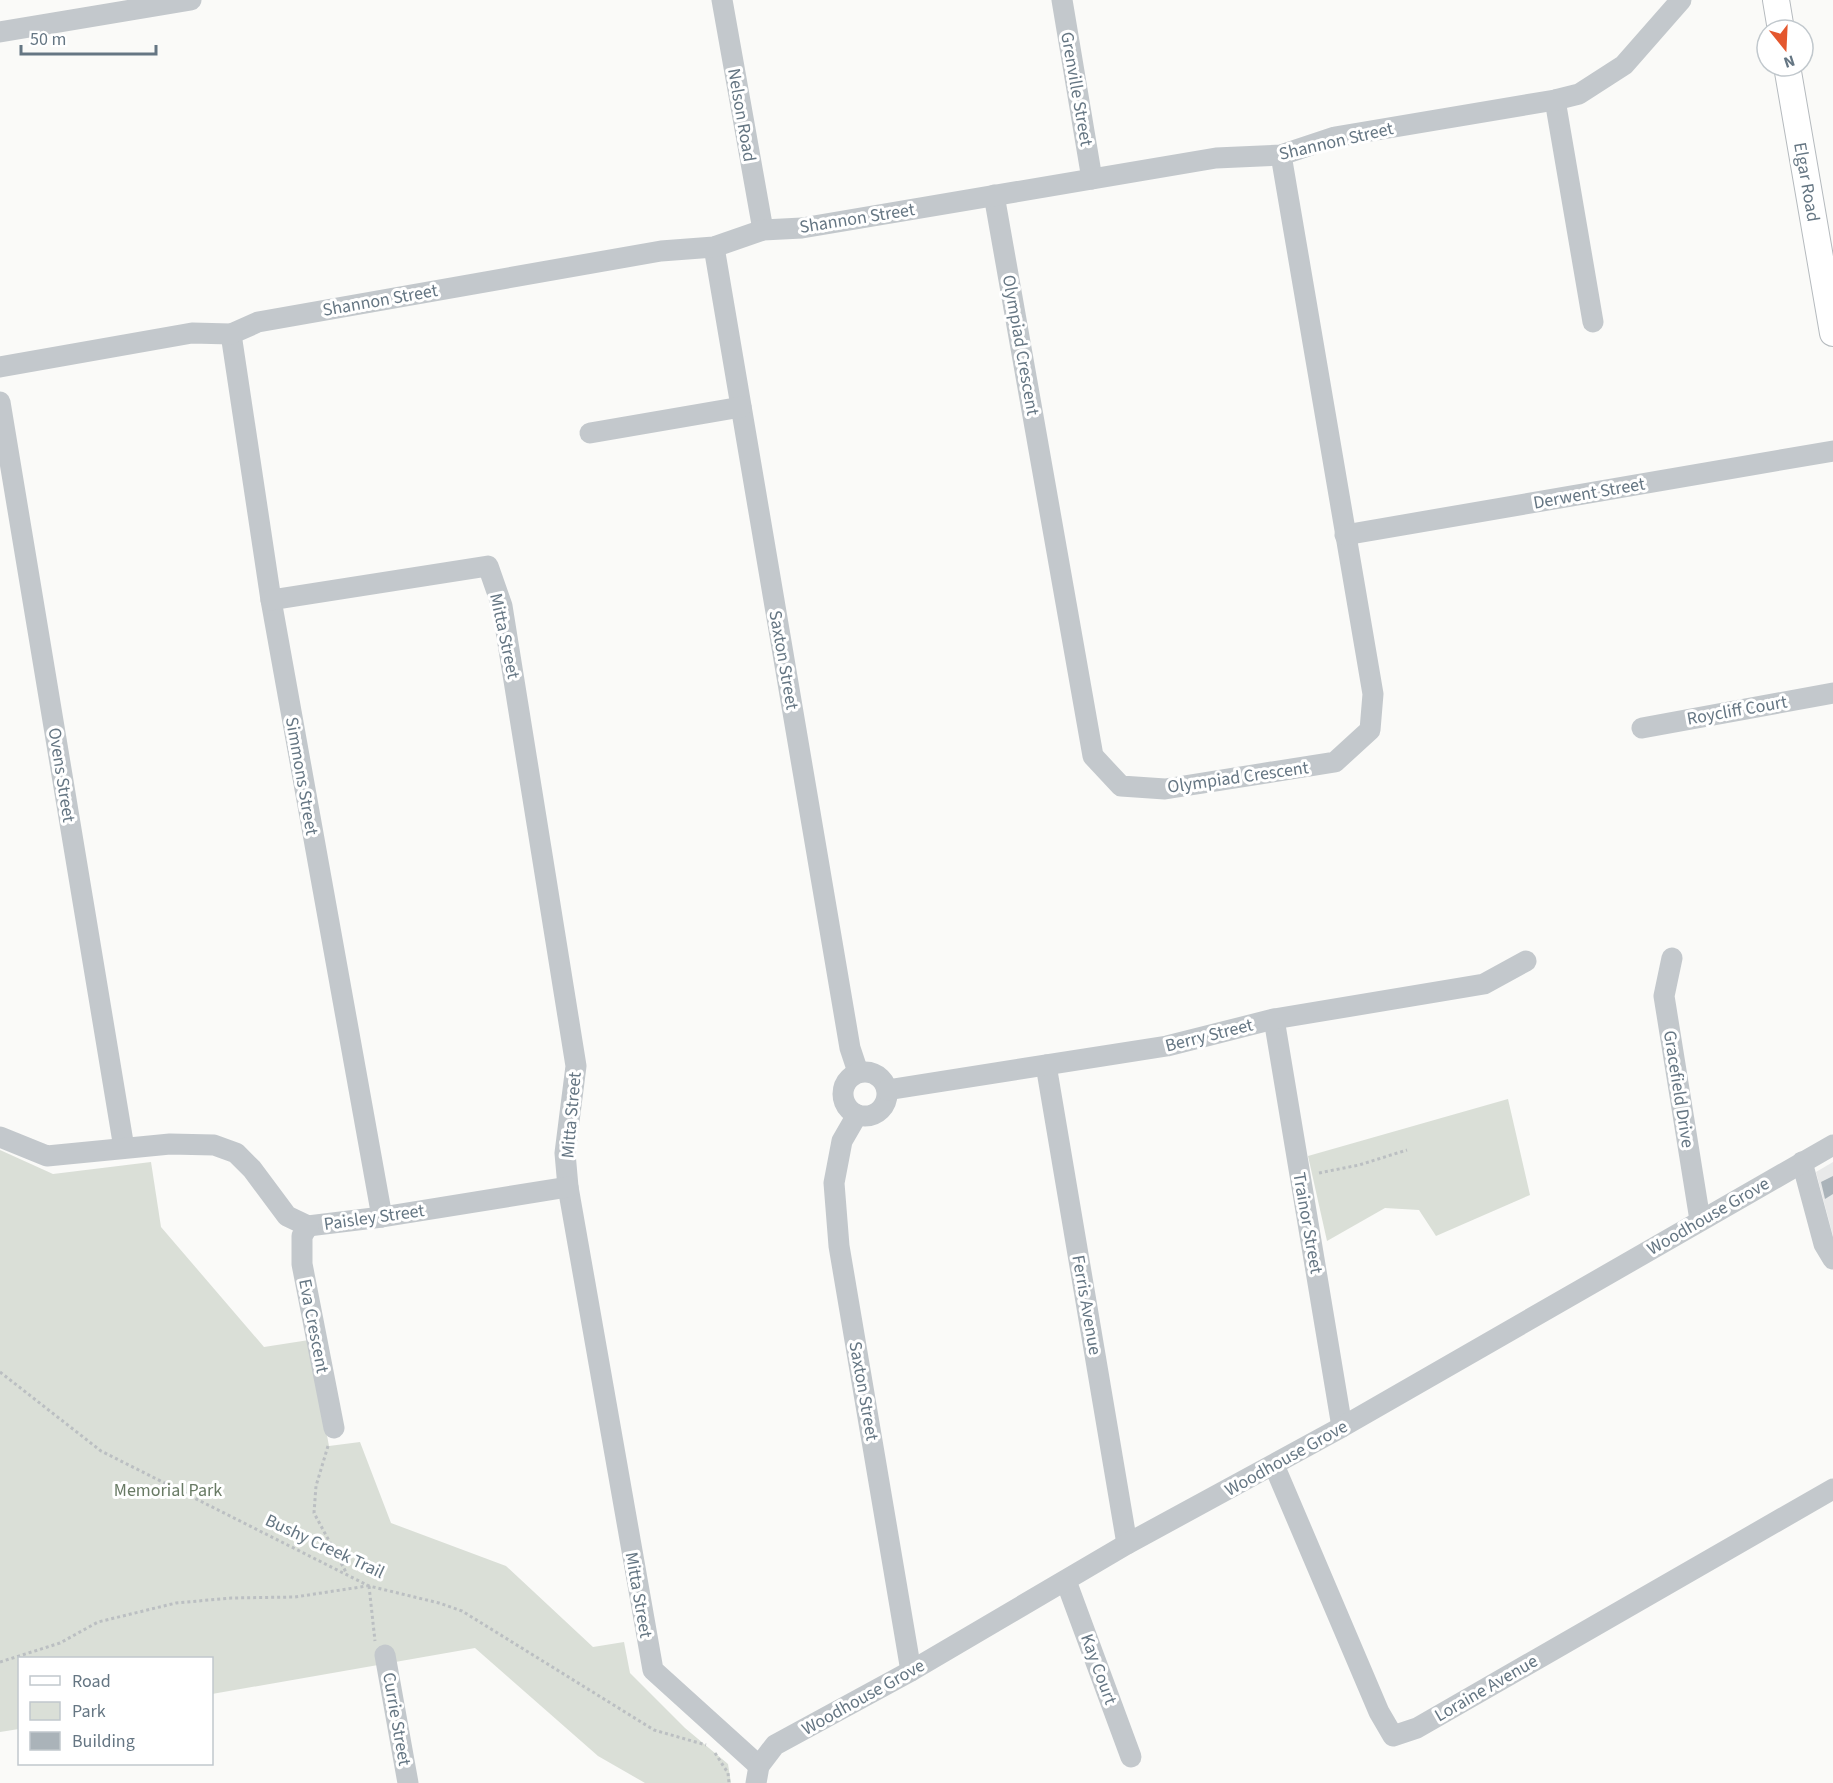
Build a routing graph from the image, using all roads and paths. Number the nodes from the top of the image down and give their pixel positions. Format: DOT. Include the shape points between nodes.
graph roads {
  1 [pos="191,0"];
  2 [pos="722,0"];
  3 [pos="1062,0"];
  4 [pos="1681,0"];
  5 [pos="1776,0"];
  6 [pos="1779,18"];
  7 [pos="0,32"];
  8 [pos="1789,78"];
  9 [pos="1555,100"];
  10 [pos="1281,155"];
  11 [pos="1092,179"];
  12 [pos="994,195"];
  13 [pos="763,230"];
  14 [pos="714,247"];
  15 [pos="1827,268"];
  16 [pos="1593,322"];
  17 [pos="1833,333"];
  18 [pos="231,334"];
  19 [pos="0,367"];
  20 [pos="0,402"];
  21 [pos="741,406"];
  22 [pos="590,433"];
  23 [pos="1833,451"];
  24 [pos="1346,535"];
  25 [pos="271,600"];
  26 [pos="1833,693"];
  27 [pos="1642,728"];
  28 [pos="1672,958"];
  29 [pos="1526,962"];
  30 [pos="1274,1019"];
  31 [pos="1046,1065"];
  32 [pos="858,1072"];
  33 [pos="887,1090"];
  34 [pos="857,1115"];
  35 [pos="0,1137"];
  36 [pos="1833,1145"];
  37 [pos="124,1148"];
  38 [pos="1407,1150"];
  39 [pos="1802,1162"];
  40 [pos="1318,1174"];
  41 [pos="568,1187"];
  42 [pos="382,1217"];
  43 [pos="1700,1220"];
  44 [pos="308,1226"];
  45 [pos="1833,1259"];
  46 [pos="0,1372"];
  47 [pos="1342,1427"];
  48 [pos="334,1428"];
  49 [pos="1274,1465"];
  50 [pos="1833,1489"];
  51 [pos="1127,1544"];
  52 [pos="347,1575"];
  53 [pos="1066,1581"];
  54 [pos="369,1586"];
  55 [pos="385,1655"];
  56 [pos="0,1662"];
  57 [pos="911,1671"];
  58 [pos="1131,1757"];
  59 [pos="758,1775"];
  60 [pos="408,1783"];
  61 [pos="729,1783"];
  1 -- 7 [label="street"];
  2 -- 13 [label="street, Nelson Road"];
  3 -- 11 [label="street, Grenville Street"];
  4 -- 9 [label="street, Shannon Street" via="1624,65 1579,94"];
  5 -- 6 [label="main road"];
  8 -- 15 [label="main road, Elgar Road"];
  9 -- 10 [label="street, Shannon Street" via="1335,137"];
  9 -- 16 [label="street"];
  10 -- 11 [label="street, Shannon Street" via="1216,158"];
  10 -- 24 [label="street, Olympiad Crescent"];
  11 -- 12 [label="street, Shannon Street"];
  12 -- 13 [label="street, Shannon Street" via="802,228"];
  12 -- 24 [label="street, Olympiad Crescent" via="1093,756 1121,786 1165,789 1335,762 1370,730 1373,694"];
  13 -- 14 [label="street, Shannon Street"];
  14 -- 18 [label="street, Shannon Street" via="661,251 269,320"];
  14 -- 21 [label="street, Saxton Street"];
  15 -- 17 [label="main road, Elgar Road"];
  18 -- 19 [label="street, Shannon Street" via="192,333"];
  18 -- 25 [label="street, Simmons Street"];
  20 -- 37 [label="street, Ovens Street"];
  21 -- 22 [label="street"];
  21 -- 32 [label="street, Saxton Street" via="850,1048"];
  23 -- 24 [label="street, Derwent Street"];
  25 -- 41 [label="street, Mitta Street" via="488,566 502,606 576,1066 565,1153"];
  25 -- 42 [label="street, Simmons Street"];
  26 -- 27 [label="street, Roycliff Court"];
  28 -- 43 [label="street, Gracefield Drive" via="1664,996"];
  29 -- 30 [label="street, Berry Street" via="1484,984"];
  30 -- 31 [label="street, Berry Street" via="1167,1046"];
  30 -- 47 [label="street, Trainor Street"];
  31 -- 33 [label="street, Berry Street"];
  31 -- 51 [label="street, Ferris Avenue"];
  32 -- 33 [label="street" via="877,1075"];
  32 -- 34 [label="street" via="844,1086 843,1097 850,1111"];
  33 -- 34 [label="street" via="885,1102 877,1112"];
  34 -- 57 [label="street, Saxton Street" via="842,1141 834,1183 839,1246"];
  35 -- 37 [label="street, Paisley Street" via="47,1156"];
  36 -- 39 [label="street, Woodhouse Grove"];
  37 -- 44 [label="street, Paisley Street" via="214,1145 236,1153 287,1216"];
  38 -- 40 [label="path"];
  39 -- 43 [label="street, Woodhouse Grove"];
  39 -- 45 [label="street" via="1824,1244"];
  41 -- 42 [label="street, Paisley Street"];
  41 -- 59 [label="street, Mitta Street" via="653,1670"];
  42 -- 44 [label="street, Paisley Street"];
  43 -- 47 [label="street, Woodhouse Grove"];
  44 -- 48 [label="street, Eva Crescent" via="302,1236 302,1264"];
  46 -- 52 [label="path, Bushy Creek Trail" via="101,1450"];
  47 -- 49 [label="street, Woodhouse Grove"];
  48 -- 52 [label="path" via="316,1486 314,1514"];
  49 -- 50 [label="street, Loraine Avenue" via="1378,1712 1393,1736 1417,1728"];
  49 -- 51 [label="street, Woodhouse Grove"];
  51 -- 53 [label="street, Woodhouse Grove"];
  52 -- 54 [label="path, Bushy Creek Trail"];
  53 -- 57 [label="street, Woodhouse Grove"];
  53 -- 58 [label="street, Kay Court"];
  54 -- 55 [label="path" via="376,1648"];
  54 -- 56 [label="path" via="295,1597 176,1603 98,1622 60,1643"];
  54 -- 61 [label="path, Bushy Creek Trail" via="462,1611 654,1730 709,1746 728,1773"];
  55 -- 60 [label="street, Currie Street"];
  57 -- 59 [label="street, Woodhouse Grove" via="775,1745"];
}
